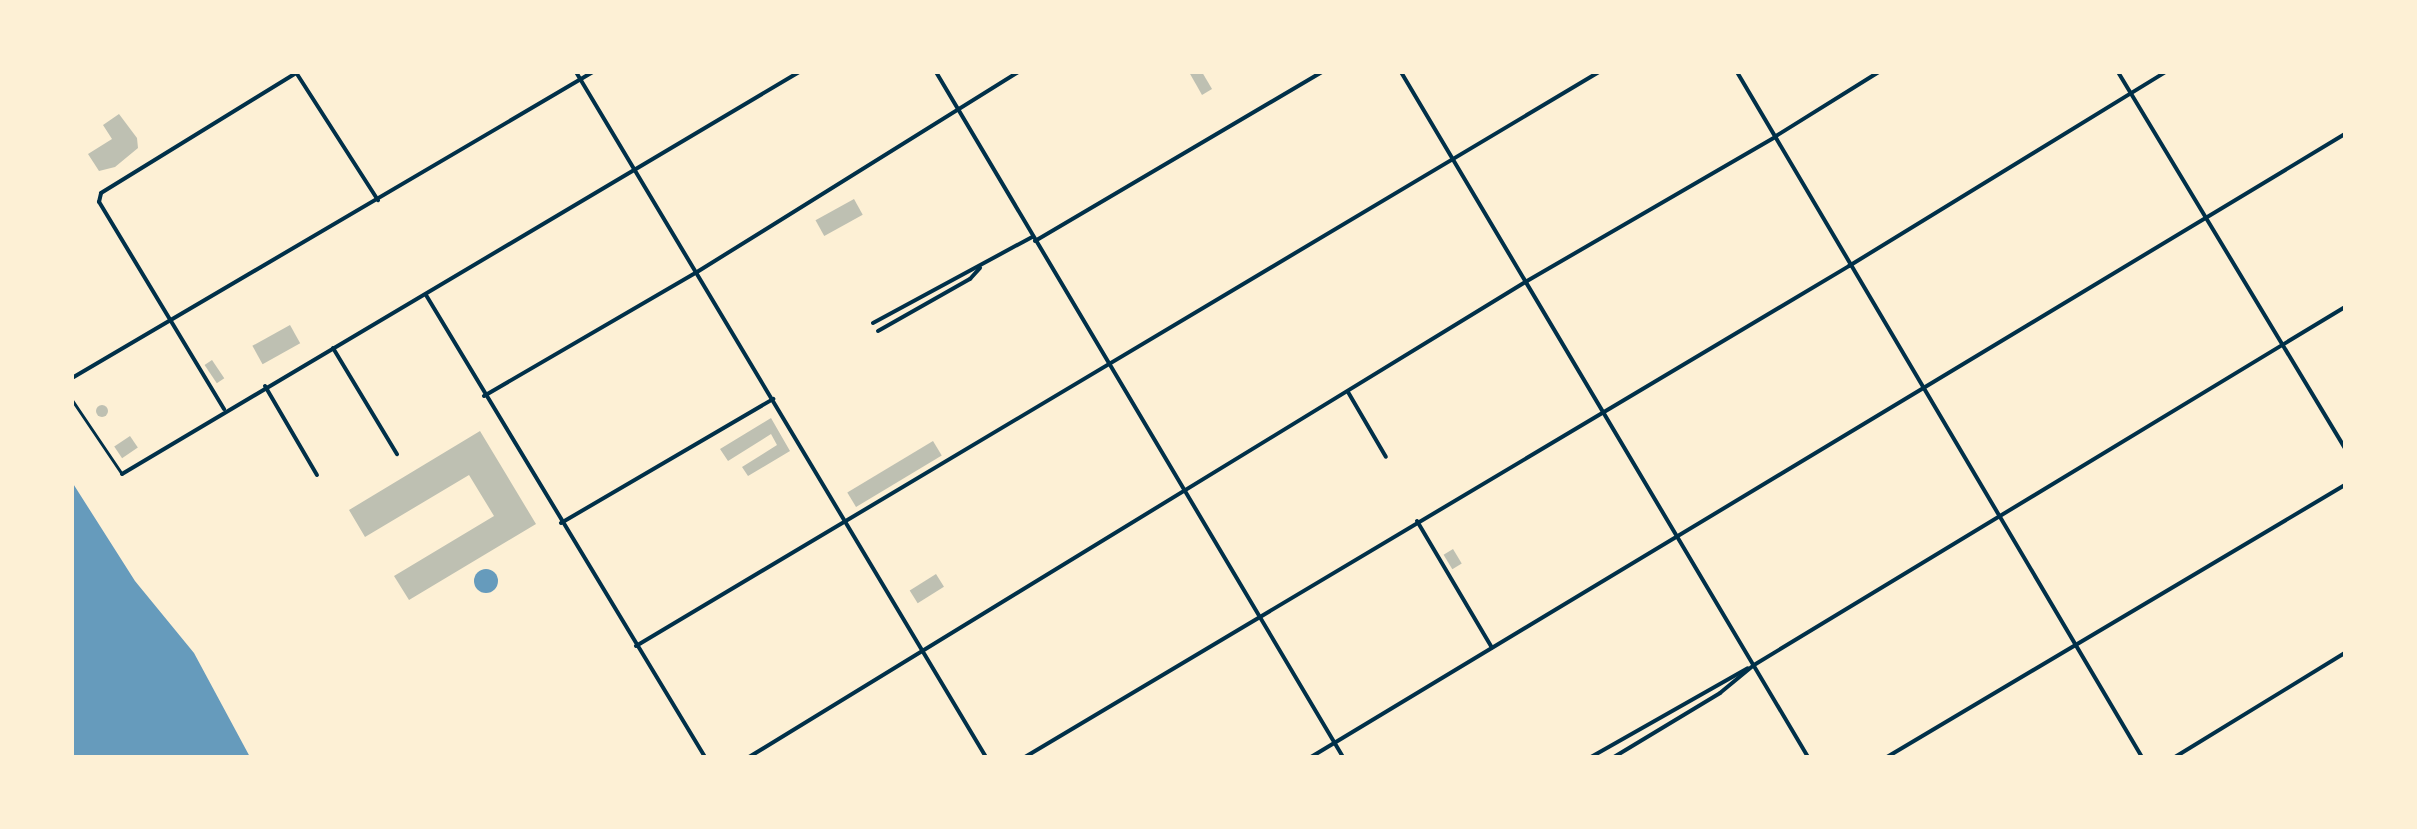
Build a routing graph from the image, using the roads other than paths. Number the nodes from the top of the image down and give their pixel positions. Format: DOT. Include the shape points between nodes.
graph roads {
  1 [pos="297,72"];
  2 [pos="576,72"];
  3 [pos="593,72"];
  4 [pos="799,72"];
  5 [pos="936,72"];
  6 [pos="1018,72"];
  7 [pos="1322,72"];
  8 [pos="1401,72"];
  9 [pos="1599,72"];
  10 [pos="1737,72"];
  11 [pos="1879,72"];
  12 [pos="2118,72"];
  13 [pos="2165,72"];
  14 [pos="581,79"];
  15 [pos="2131,92"];
  16 [pos="957,107"];
  17 [pos="2345,134"];
  18 [pos="1775,137"];
  19 [pos="1453,159"];
  20 [pos="638,169"];
  21 [pos="378,200"];
  22 [pos="2206,221"];
  23 [pos="1034,239"];
  24 [pos="1849,266"];
  25 [pos="980,268"];
  26 [pos="697,272"];
  27 [pos="1527,281"];
  28 [pos="426,295"];
  29 [pos="2345,307"];
  30 [pos="168,320"];
  31 [pos="873,323"];
  32 [pos="878,331"];
  33 [pos="2281,347"];
  34 [pos="333,348"];
  35 [pos="1112,363"];
  36 [pos="72,378"];
  37 [pos="265,386"];
  38 [pos="1923,390"];
  39 [pos="1348,392"];
  40 [pos="484,396"];
  41 [pos="773,399"];
  42 [pos="72,400"];
  43 [pos="224,409"];
  44 [pos="1601,410"];
  45 [pos="2345,448"];
  46 [pos="397,454"];
  47 [pos="1386,457"];
  48 [pos="122,474"];
  49 [pos="317,475"];
  50 [pos="2345,485"];
  51 [pos="1187,490"];
  52 [pos="1999,516"];
  53 [pos="1417,521"];
  54 [pos="561,523"];
  55 [pos="849,523"];
  56 [pos="1676,536"];
  57 [pos="1260,616"];
  58 [pos="2075,643"];
  59 [pos="636,646"];
  60 [pos="1492,648"];
  61 [pos="921,650"];
  62 [pos="2345,653"];
  63 [pos="1754,665"];
  64 [pos="1335,743"];
  65 [pos="705,757"];
  66 [pos="749,757"];
  67 [pos="986,757"];
  68 [pos="1025,757"];
  69 [pos="1311,757"];
  70 [pos="1343,757"];
  71 [pos="1591,757"];
  72 [pos="1614,757"];
  73 [pos="1808,757"];
  74 [pos="1887,757"];
  75 [pos="2142,757"];
  76 [pos="2175,757"];
  1 -- 21 [label="street"];
  1 -- 30 [label="street" via="101,193 100,211"];
  2 -- 14 [label="street"];
  3 -- 14 [label="street"];
  4 -- 20 [label="street"];
  5 -- 16 [label="street"];
  6 -- 16 [label="street"];
  7 -- 23 [label="street"];
  8 -- 19 [label="street"];
  9 -- 19 [label="street"];
  10 -- 18 [label="street"];
  11 -- 18 [label="street"];
  12 -- 15 [label="street"];
  13 -- 15 [label="street"];
  14 -- 20 [label="street"];
  14 -- 21 [label="street"];
  15 -- 22 [label="street"];
  15 -- 24 [label="street"];
  16 -- 23 [label="street"];
  16 -- 26 [label="street"];
  17 -- 22 [label="street"];
  18 -- 24 [label="street"];
  18 -- 27 [label="street"];
  19 -- 27 [label="street"];
  19 -- 35 [label="street"];
  20 -- 26 [label="street"];
  20 -- 28 [label="street"];
  21 -- 30 [label="street"];
  22 -- 33 [label="street"];
  22 -- 38 [label="street"];
  23 -- 25 [label="street"];
  23 -- 35 [label="street"];
  24 -- 38 [label="street"];
  24 -- 44 [label="street"];
  25 -- 31 [label="street"];
  25 -- 32 [label="street" via="970,279"];
  26 -- 40 [label="street"];
  26 -- 41 [label="street"];
  27 -- 39 [label="street"];
  27 -- 44 [label="street"];
  28 -- 34 [label="street"];
  28 -- 40 [label="street"];
  29 -- 33 [label="street"];
  30 -- 36 [label="street"];
  30 -- 43 [label="street"];
  33 -- 45 [label="street"];
  33 -- 52 [label="street"];
  34 -- 37 [label="street"];
  34 -- 46 [label="street"];
  35 -- 51 [label="street"];
  35 -- 55 [label="street"];
  37 -- 43 [label="street"];
  37 -- 49 [label="street"];
  38 -- 52 [label="street"];
  38 -- 56 [label="street"];
  39 -- 47 [label="street"];
  39 -- 51 [label="street"];
  40 -- 54 [label="street"];
  41 -- 54 [label="street"];
  41 -- 55 [label="street"];
  42 -- 48 [label="street"];
  43 -- 48 [label="street"];
  44 -- 53 [label="street"];
  44 -- 56 [label="street"];
  50 -- 58 [label="street"];
  51 -- 57 [label="street"];
  51 -- 61 [label="street"];
  52 -- 58 [label="street"];
  52 -- 63 [label="street"];
  53 -- 57 [label="street"];
  53 -- 60 [label="street"];
  54 -- 59 [label="street"];
  55 -- 59 [label="street"];
  55 -- 61 [label="street"];
  56 -- 60 [label="street"];
  56 -- 63 [label="street"];
  57 -- 64 [label="street"];
  57 -- 68 [label="street"];
  58 -- 74 [label="street"];
  58 -- 75 [label="street"];
  59 -- 65 [label="street"];
  60 -- 64 [label="street"];
  61 -- 66 [label="street"];
  61 -- 67 [label="street"];
  62 -- 76 [label="street"];
  63 -- 71 [label="street"];
  63 -- 72 [label="street" via="1720,693"];
  63 -- 73 [label="street"];
  64 -- 69 [label="street"];
  64 -- 70 [label="street"];
}
